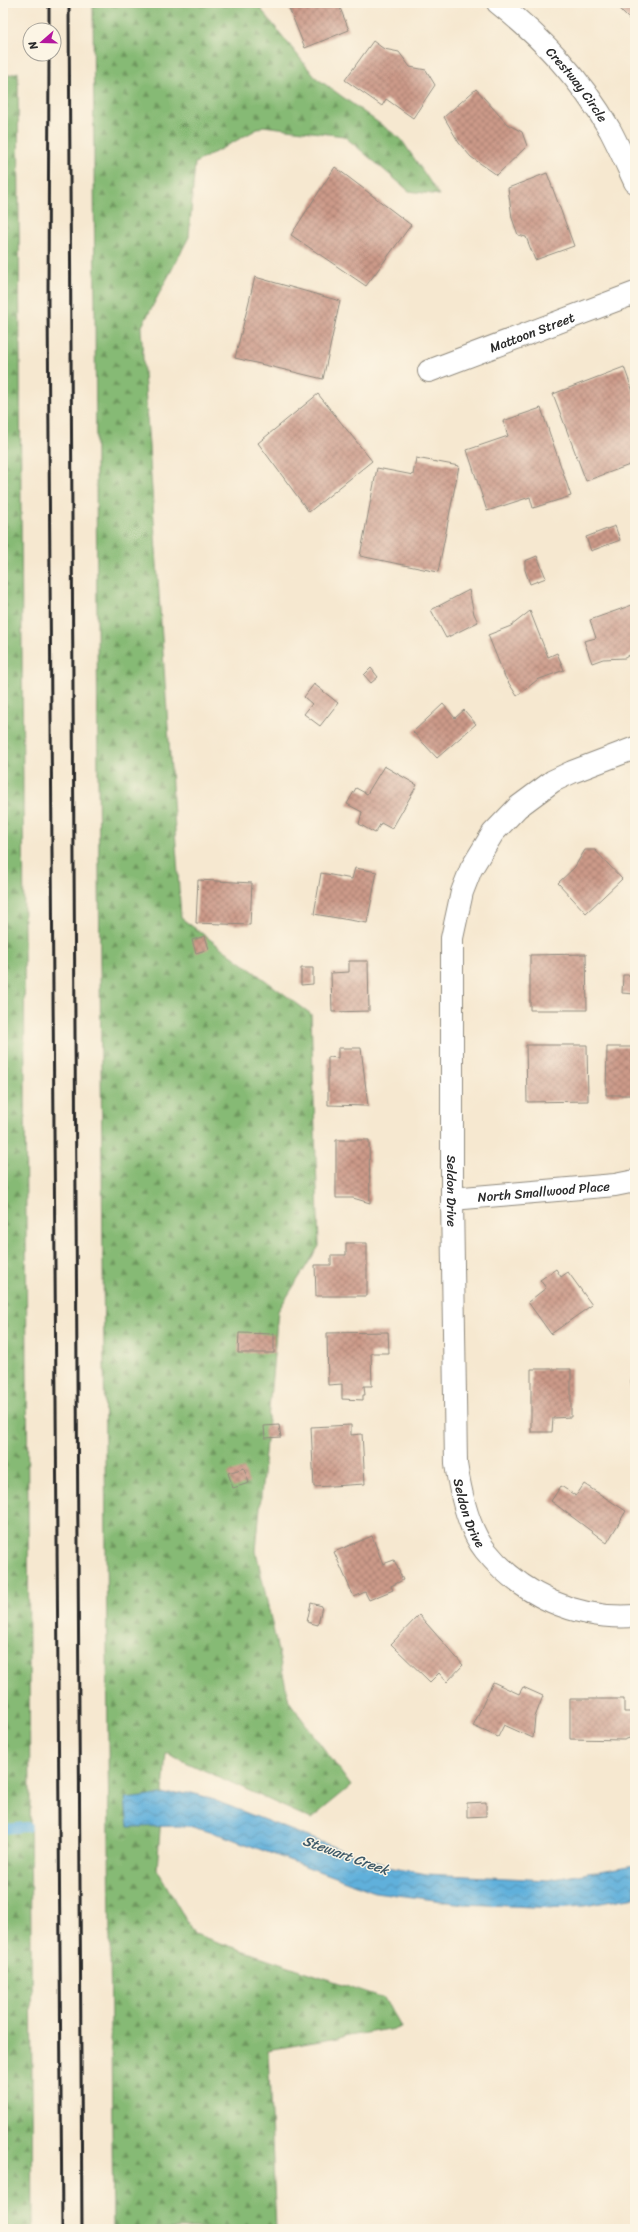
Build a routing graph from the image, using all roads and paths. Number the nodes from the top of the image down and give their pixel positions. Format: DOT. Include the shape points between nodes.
graph roads {
  1 [pos="498,3"];
  2 [pos="635,182"];
  3 [pos="635,293"];
  4 [pos="428,371"];
  5 [pos="635,748"];
  6 [pos="635,1181"];
  7 [pos="452,1199"];
  8 [pos="635,1616"];
  1 -- 2 [label="street, Crestway Circle" via="533,31 575,78 610,130"];
  3 -- 4 [label="street, Mattoon Street"];
  5 -- 7 [label="street, Seldon Drive" via="553,781 518,808 493,834 471,869 464,886 452,938"];
  6 -- 7 [label="street, North Smallwood Place" via="615,1185"];
  7 -- 8 [label="street, Seldon Drive" via="456,1464 459,1486 473,1528 484,1550 513,1578 546,1600 583,1614"];
}
